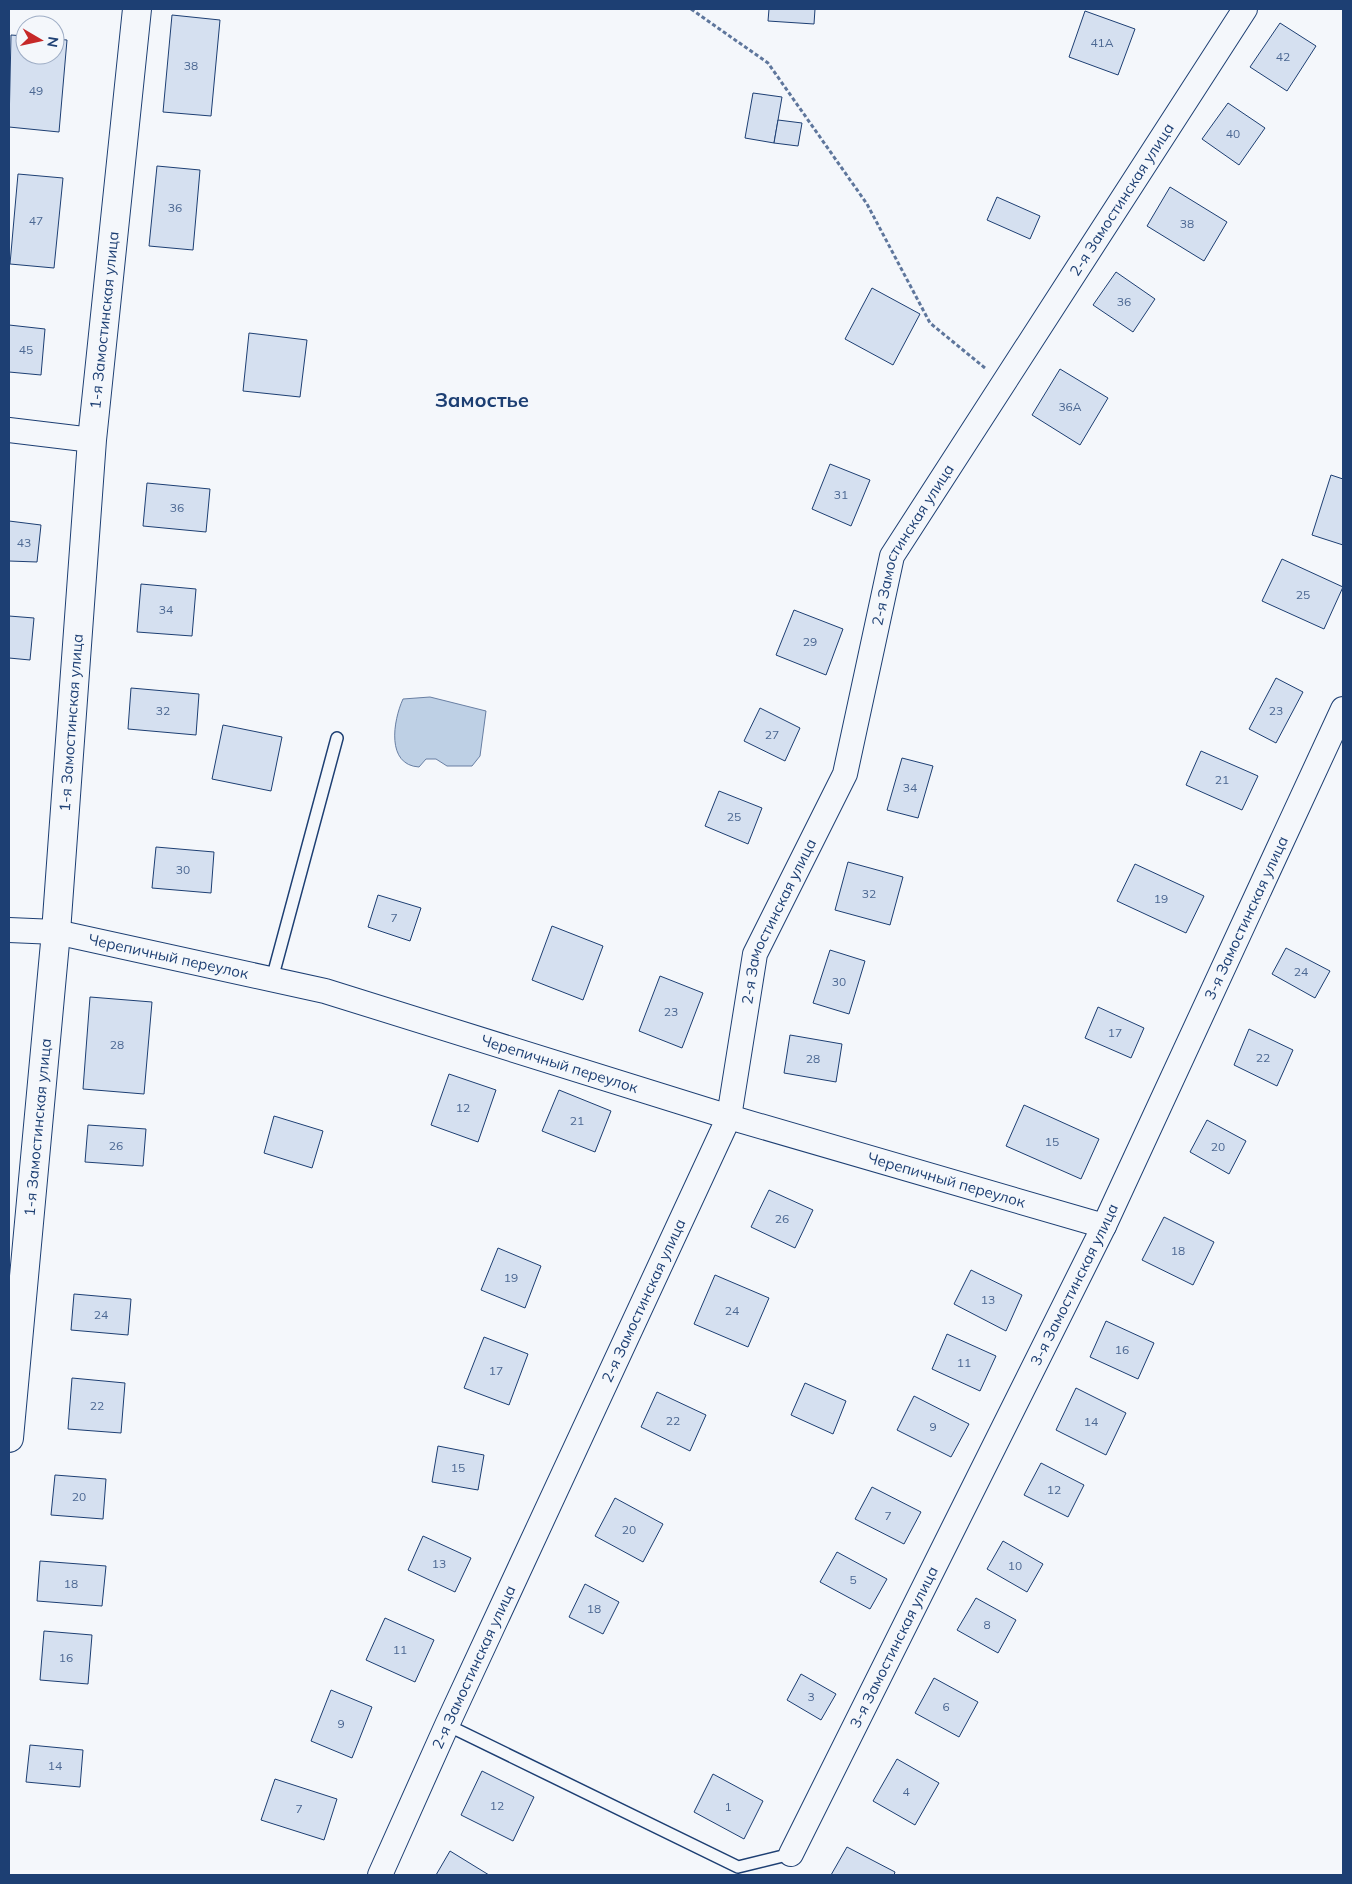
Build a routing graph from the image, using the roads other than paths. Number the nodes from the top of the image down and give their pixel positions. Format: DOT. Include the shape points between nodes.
graph roads {
  1 [pos="137,9"];
  2 [pos="1244,9"];
  3 [pos="9,430"];
  4 [pos="92,440"];
  5 [pos="1343,709"];
  6 [pos="337,738"];
  7 [pos="9,930"];
  8 [pos="56,932"];
  9 [pos="272,979"];
  10 [pos="729,1117"];
  11 [pos="1104,1226"];
  12 [pos="9,1438"];
  13 [pos="446,1725"];
  14 [pos="791,1854"];
  15 [pos="380,1875"];
  1 -- 4 [label="street, 1-я Замостинская улица"];
  2 -- 10 [label="street, 2-я Замостинская улица" via="892,556 845,774 755,954"];
  3 -- 4 [label="street"];
  4 -- 8 [label="street, 1-я Замостинская улица"];
  5 -- 11 [label="street, 3-я Замостинская улица"];
  6 -- 9 [label="lane"];
  7 -- 8 [label="street, Черепичный переулок"];
  8 -- 9 [label="street, Черепичный переулок"];
  8 -- 12 [label="street, 1-я Замостинская улица"];
  9 -- 10 [label="street, Черепичный переулок" via="325,991"];
  10 -- 11 [label="street, Черепичный переулок"];
  10 -- 13 [label="street, 2-я Замостинская улица"];
  11 -- 14 [label="street, 3-я Замостинская улица"];
  13 -- 14 [label="lane" via="738,1867"];
  13 -- 15 [label="street, 2-я Замостинская улица"];
}
